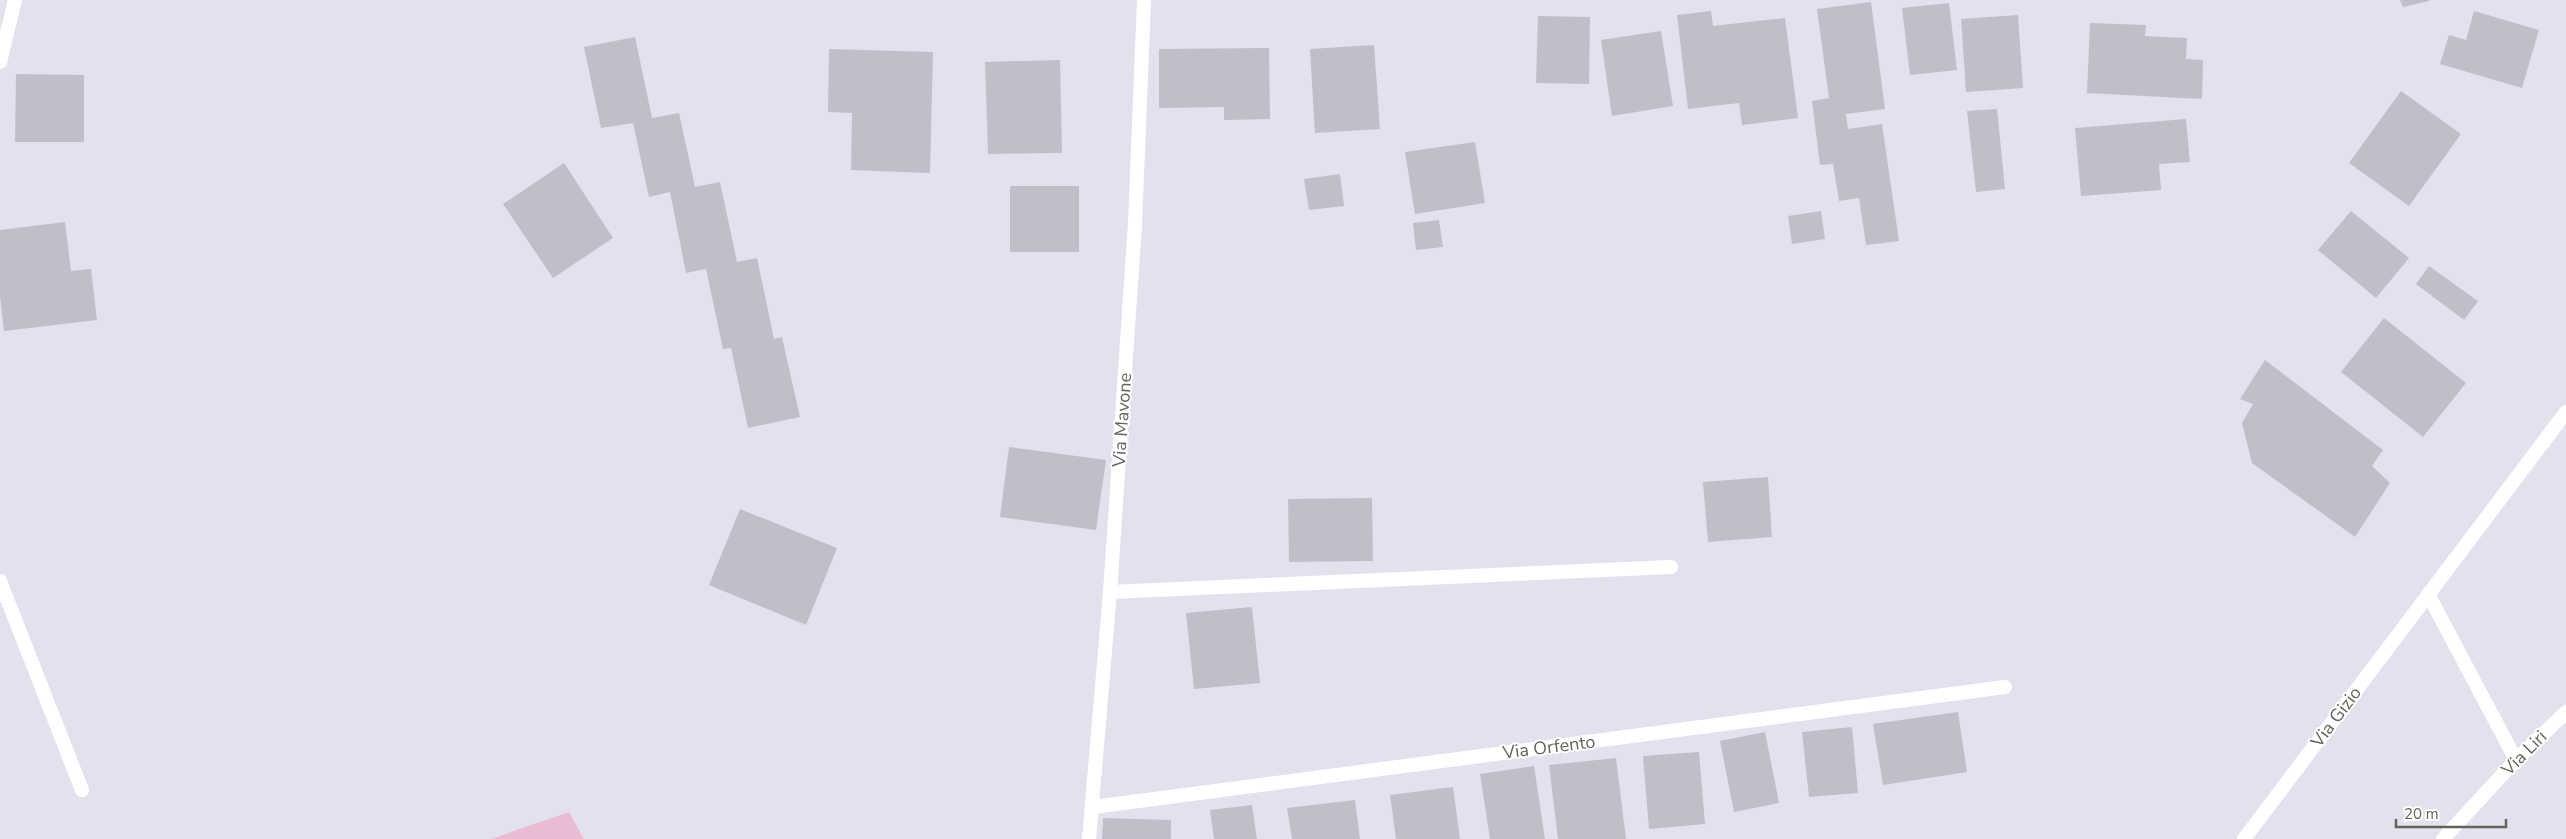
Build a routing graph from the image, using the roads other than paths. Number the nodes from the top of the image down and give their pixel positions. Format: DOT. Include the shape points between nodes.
graph roads {
  1 [pos="15,0"];
  2 [pos="1144,0"];
  3 [pos="0,62"];
  4 [pos="2566,412"];
  5 [pos="1671,567"];
  6 [pos="0,581"];
  7 [pos="1110,592"];
  8 [pos="2428,594"];
  9 [pos="2005,687"];
  10 [pos="2566,712"];
  11 [pos="2516,760"];
  12 [pos="82,790"];
  13 [pos="1093,807"];
  14 [pos="1089,839"];
  15 [pos="2244,839"];
  16 [pos="2443,839"];
  1 -- 3 [label="street"];
  2 -- 7 [label="street, Via Mavone" via="1135,224"];
  4 -- 8 [label="street, Via Gizio"];
  5 -- 7 [label="street"];
  6 -- 12 [label="street"];
  7 -- 13 [label="street, Via Mavone"];
  8 -- 11 [label="street"];
  8 -- 15 [label="street, Via Gizio"];
  9 -- 13 [label="street, Via Orfento"];
  10 -- 11 [label="street, Via Liri"];
  11 -- 16 [label="street, Via Liri"];
  13 -- 14 [label="street, Via Mavone"];
}
